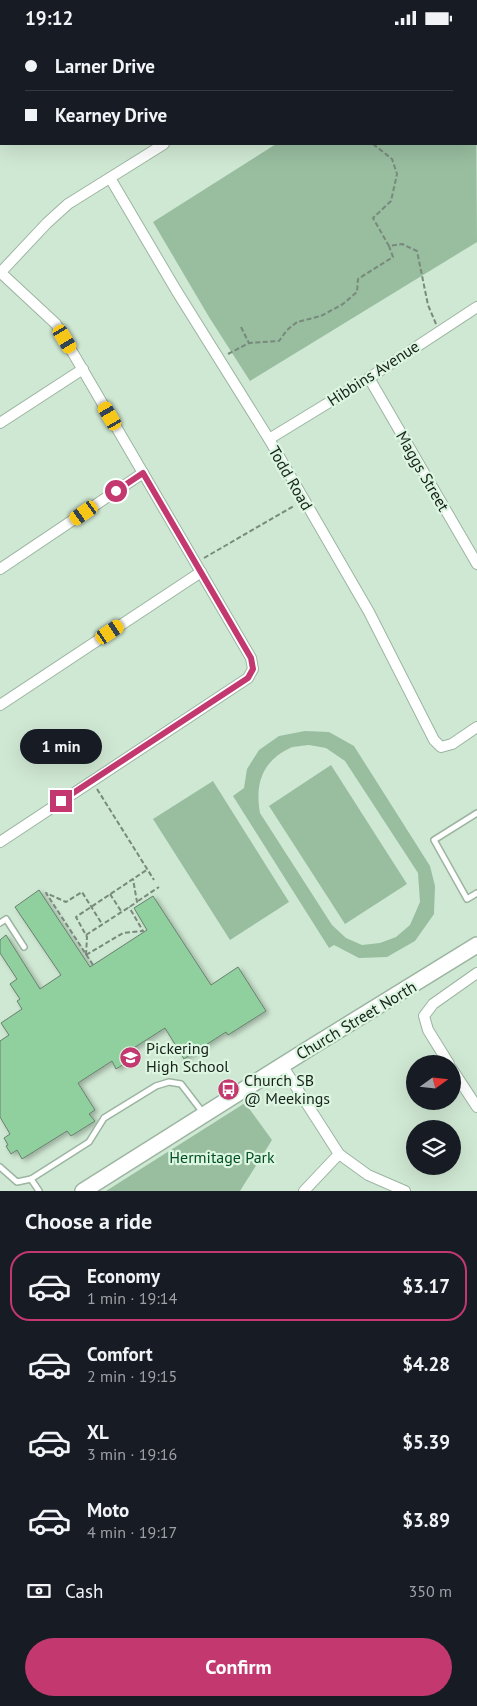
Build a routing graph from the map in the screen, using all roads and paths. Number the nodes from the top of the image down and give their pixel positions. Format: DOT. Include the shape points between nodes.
graph roads {
  1 [pos="162,145"];
  2 [pos="374,145"];
  3 [pos="110,178"];
  4 [pos="389,246"];
  5 [pos="0,272"];
  6 [pos="477,307"];
  7 [pos="241,327"];
  8 [pos="440,331"];
  9 [pos="250,343"];
  10 [pos="228,354"];
  11 [pos="82,369"];
  12 [pos="369,378"];
  13 [pos="0,423"];
  14 [pos="269,439"];
  15 [pos="143,473"];
  16 [pos="294,506"];
  17 [pos="477,564"];
  18 [pos="198,568"];
  19 [pos="0,569"];
  20 [pos="0,705"];
  21 [pos="477,727"];
  22 [pos="92,781"];
  23 [pos="477,813"];
  24 [pos="0,841"];
  25 [pos="148,869"];
  26 [pos="132,879"];
  27 [pos="154,880"];
  28 [pos="159,887"];
  29 [pos="477,893"];
  30 [pos="110,894"];
  31 [pos="137,901"];
  32 [pos="91,907"];
  33 [pos="129,907"];
  34 [pos="122,912"];
  35 [pos="0,923"];
  36 [pos="102,924"];
  37 [pos="86,935"];
  38 [pos="477,945"];
  39 [pos="24,947"];
  40 [pos="86,955"];
  41 [pos="93,965"];
  42 [pos="477,973"];
  43 [pos="443,1055"];
  44 [pos="282,1065"];
  45 [pos="461,1083"];
  46 [pos="477,1107"];
  47 [pos="204,1114"];
  48 [pos="339,1154"];
  49 [pos="0,1167"];
  50 [pos="31,1179"];
  51 [pos="39,1191"];
  52 [pos="83,1191"];
  53 [pos="304,1191"];
  54 [pos="405,1191"];
  1 -- 3 [label="street"];
  2 -- 4 [label="path" via="392,159 397,174 391,201 372,218"];
  3 -- 5 [label="street" via="68,204"];
  3 -- 14 [label="street, Todd Road"];
  4 -- 8 [label="path" via="402,243 417,251 428,305"];
  4 -- 9 [label="path" via="393,257 358,279 357,292 343,304 321,316 297,321 279,341"];
  5 -- 11 [label="street" via="56,324"];
  6 -- 8 [label="street, Hibbins Avenue"];
  7 -- 9 [label="path"];
  8 -- 12 [label="street, Hibbins Avenue"];
  9 -- 10 [label="path"];
  11 -- 13 [label="street"];
  11 -- 15 [label="street"];
  12 -- 14 [label="street, Hibbins Avenue"];
  12 -- 17 [label="street, Maggs Street"];
  14 -- 21 [label="street, Todd Road" via="368,612 434,740 441,747"];
  15 -- 18 [label="street"];
  15 -- 19 [label="street"];
  16 -- 18 [label="path"];
  18 -- 20 [label="street"];
  18 -- 22 [label="street" via="251,658 253,669 248,678"];
  22 -- 24 [label="street"];
  22 -- 25 [label="path"];
  23 -- 29 [label="lane" via="434,840 467,899"];
  25 -- 26 [label="path"];
  25 -- 27 [label="path"];
  26 -- 30 [label="path"];
  26 -- 31 [label="path"];
  28 -- 31 [label="path"];
  30 -- 32 [label="path"];
  30 -- 34 [label="path"];
  31 -- 33 [label="path"];
  32 -- 36 [label="path"];
  32 -- 37 [label="path" via="76,917"];
  32 -- 40 [label="path" via="82,892 66,902 46,893"];
  33 -- 34 [label="path"];
  33 -- 40 [label="path" via="143,931 123,933"];
  34 -- 36 [label="path"];
  35 -- 39 [label="lane" via="6,919"];
  36 -- 37 [label="path"];
  37 -- 40 [label="path"];
  38 -- 44 [label="street, Church Street North"];
  40 -- 41 [label="path"];
  42 -- 43 [label="street" via="432,1004 424,1016 428,1030"];
  44 -- 47 [label="street, Church Street North"];
  44 -- 48 [label="street"];
  45 -- 46 [label="street"];
  47 -- 50 [label="lane" via="181,1084 156,1085 104,1118 89,1141"];
  47 -- 52 [label="street, Church Street North"];
  48 -- 53 [label="street"];
  48 -- 54 [label="street" via="368,1175"];
  49 -- 50 [label="lane" via="17,1182"];
  50 -- 51 [label="lane"];
}
